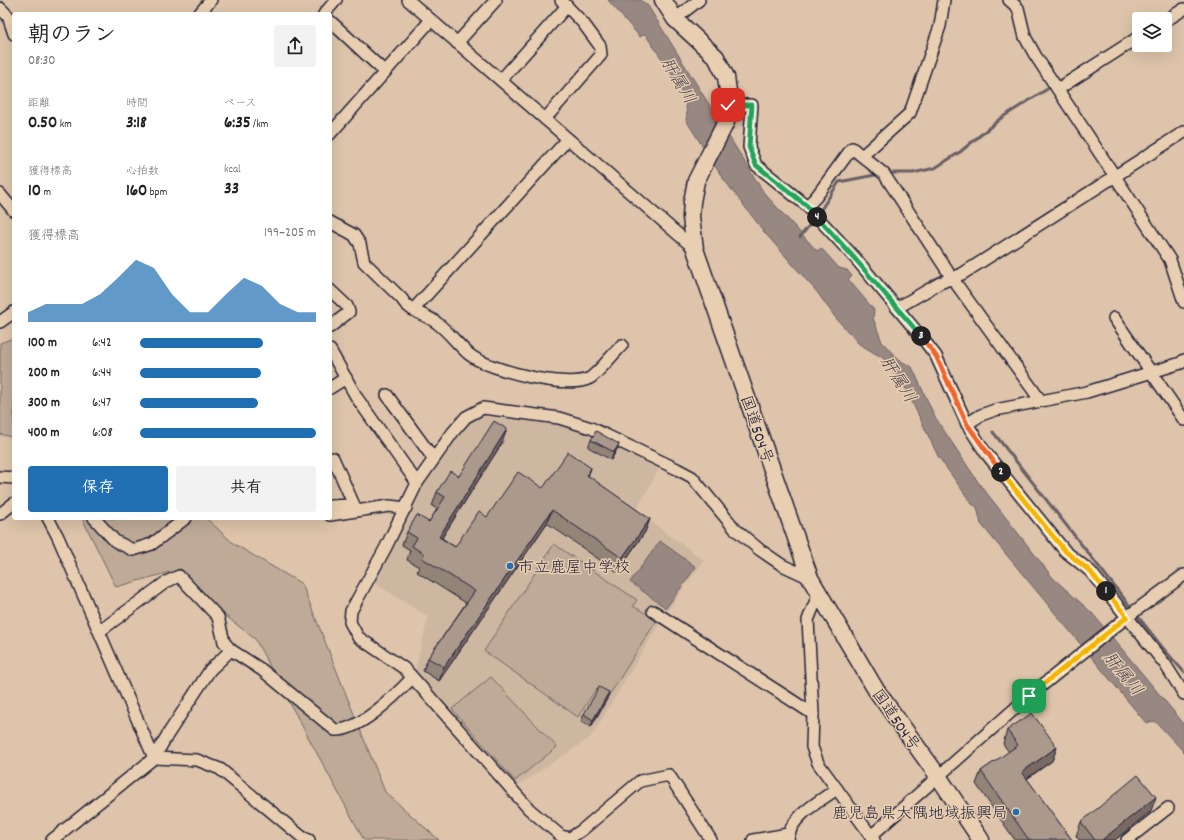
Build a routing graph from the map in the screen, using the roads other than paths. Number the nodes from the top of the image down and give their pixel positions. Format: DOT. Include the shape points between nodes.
graph roads {
  1 [pos="211,0"];
  2 [pos="336,0"];
  3 [pos="408,0"];
  4 [pos="496,0"];
  5 [pos="663,0"];
  6 [pos="699,0"];
  7 [pos="944,0"];
  8 [pos="1014,2"];
  9 [pos="564,3"];
  10 [pos="0,8"];
  11 [pos="1184,9"];
  12 [pos="201,12"];
  13 [pos="326,12"];
  14 [pos="1172,17"];
  15 [pos="675,19"];
  16 [pos="431,20"];
  17 [pos="332,23"];
  18 [pos="12,28"];
  19 [pos="1132,41"];
  20 [pos="457,43"];
  21 [pos="386,72"];
  22 [pos="501,80"];
  23 [pos="1058,88"];
  24 [pos="728,105"];
  25 [pos="545,119"];
  26 [pos="332,132"];
  27 [pos="1184,132"];
  28 [pos="568,139"];
  29 [pos="863,155"];
  30 [pos="1114,176"];
  31 [pos="0,194"];
  32 [pos="807,206"];
  33 [pos="12,209"];
  34 [pos="332,223"];
  35 [pos="695,249"];
  36 [pos="952,278"];
  37 [pos="332,292"];
  38 [pos="1184,302"];
  39 [pos="897,308"];
  40 [pos="413,310"];
  41 [pos="12,313"];
  42 [pos="1114,318"];
  43 [pos="0,322"];
  44 [pos="332,325"];
  45 [pos="622,345"];
  46 [pos="332,354"];
  47 [pos="1184,360"];
  48 [pos="1150,371"];
  49 [pos="346,378"];
  50 [pos="332,387"];
  51 [pos="387,395"];
  52 [pos="1041,401"];
  53 [pos="1184,420"];
  54 [pos="967,424"];
  55 [pos="333,458"];
  56 [pos="434,458"];
  57 [pos="0,477"];
  58 [pos="12,478"];
  59 [pos="417,483"];
  60 [pos="12,505"];
  61 [pos="332,506"];
  62 [pos="357,508"];
  63 [pos="406,508"];
  64 [pos="0,514"];
  65 [pos="332,514"];
  66 [pos="49,520"];
  67 [pos="96,520"];
  68 [pos="183,520"];
  69 [pos="1184,575"];
  70 [pos="810,578"];
  71 [pos="819,593"];
  72 [pos="653,611"];
  73 [pos="1123,621"];
  74 [pos="100,632"];
  75 [pos="232,650"];
  76 [pos="412,678"];
  77 [pos="1184,694"];
  78 [pos="813,714"];
  79 [pos="154,758"];
  80 [pos="938,776"];
  81 [pos="837,789"];
  82 [pos="1168,808"];
  83 [pos="788,837"];
  84 [pos="873,838"];
  85 [pos="52,840"];
  86 [pos="309,840"];
  87 [pos="711,840"];
  88 [pos="753,840"];
  89 [pos="981,840"];
  90 [pos="1127,840"];
  1 -- 12 [label="street"];
  2 -- 13 [label="street"];
  3 -- 16 [label="street"];
  4 -- 20 [label="street"];
  5 -- 15 [label="highway, 国道504号"];
  6 -- 15 [label="street"];
  7 -- 29 [label="street" via="940,26 910,113"];
  8 -- 23 [label="street" via="1018,8 1025,37"];
  9 -- 22 [label="street"];
  9 -- 25 [label="street" via="584,23 600,46 601,55"];
  10 -- 18 [label="street" via="8,16"];
  11 -- 14 [label="street"];
  15 -- 24 [label="highway, 国道504号" via="716,57 726,77"];
  16 -- 20 [label="street"];
  16 -- 21 [label="street"];
  17 -- 21 [label="street"];
  19 -- 23 [label="street"];
  20 -- 22 [label="street"];
  21 -- 26 [label="street"];
  22 -- 25 [label="street"];
  23 -- 30 [label="street"];
  24 -- 32 [label="street" via="752,105 749,147 756,165"];
  24 -- 35 [label="highway, 国道504号" via="726,122 696,180 691,217"];
  25 -- 28 [label="street"];
  27 -- 30 [label="street"];
  28 -- 35 [label="street"];
  28 -- 40 [label="street"];
  29 -- 32 [label="street" via="852,148"];
  29 -- 36 [label="street" via="884,174"];
  30 -- 36 [label="street"];
  30 -- 38 [label="street" via="1170,260"];
  31 -- 33 [label="street"];
  32 -- 39 [label="street"];
  34 -- 40 [label="street" via="354,235 360,244 364,262 406,306"];
  35 -- 70 [label="highway, 国道504号"];
  36 -- 39 [label="street"];
  36 -- 52 [label="street"];
  37 -- 44 [label="street" via="347,306 349,312"];
  39 -- 54 [label="street" via="936,356"];
  40 -- 45 [label="street" via="436,322 470,356 497,368 546,381 576,381 590,378"];
  41 -- 43 [label="street"];
  42 -- 48 [label="street"];
  46 -- 49 [label="street"];
  47 -- 48 [label="street"];
  48 -- 52 [label="street" via="1087,392"];
  48 -- 53 [label="street"];
  49 -- 50 [label="street"];
  49 -- 59 [label="street" via="357,398"];
  51 -- 56 [label="street"];
  52 -- 54 [label="street" via="995,410"];
  54 -- 73 [label="street" via="985,452 1065,551 1090,571"];
  55 -- 62 [label="street"];
  56 -- 59 [label="street"];
  56 -- 70 [label="street" via="466,417 483,408 565,420 611,436 692,477 735,529 782,565"];
  57 -- 58 [label="street"];
  59 -- 63 [label="street"];
  60 -- 64 [label="street"];
  61 -- 62 [label="street"];
  62 -- 63 [label="street"];
  62 -- 65 [label="street"];
  63 -- 76 [label="street" via="351,611 350,622 358,637 405,669"];
  66 -- 74 [label="street"];
  67 -- 68 [label="street" via="115,541 133,550 152,544"];
  69 -- 73 [label="street"];
  70 -- 71 [label="highway, 国道504号"];
  71 -- 78 [label="street" via="808,620"];
  71 -- 80 [label="highway, 国道504号" via="876,690"];
  72 -- 78 [label="street"];
  73 -- 77 [label="street" via="1165,664"];
  73 -- 80 [label="street" via="1029,696"];
  74 -- 75 [label="street" via="166,582 179,576 218,617 224,642"];
  74 -- 79 [label="street"];
  75 -- 76 [label="street" via="262,670 335,730 349,729 393,699"];
  75 -- 79 [label="street" via="210,670"];
  76 -- 87 [label="street" via="530,809 561,836 570,838 582,830 640,781 669,776"];
  78 -- 81 [label="street" via="812,747 818,763"];
  79 -- 85 [label="street"];
  79 -- 86 [label="street" via="197,760 220,769 302,837"];
  80 -- 84 [label="street"];
  80 -- 89 [label="highway, 国道504号"];
  81 -- 83 [label="street" via="805,812 795,823"];
  81 -- 84 [label="street"];
  82 -- 90 [label="street"];
  83 -- 88 [label="street"];
}
